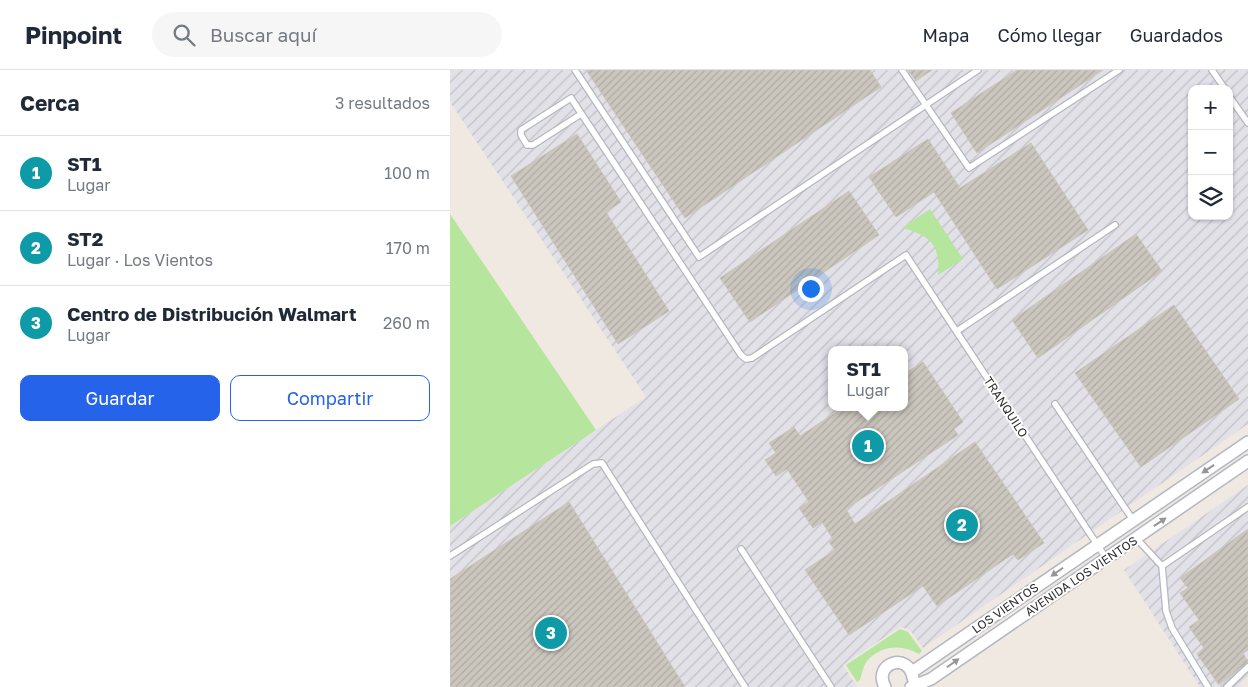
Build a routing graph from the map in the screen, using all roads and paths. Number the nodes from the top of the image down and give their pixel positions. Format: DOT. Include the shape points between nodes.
graph roads {
  1 [pos="575,70"];
  2 [pos="902,70"];
  3 [pos="978,70"];
  4 [pos="1119,70"];
  5 [pos="1212,70"];
  6 [pos="1222,85"];
  7 [pos="1233,102"];
  8 [pos="926,105"];
  9 [pos="581,114"];
  10 [pos="1248,123"];
  11 [pos="1115,225"];
  12 [pos="957,331"];
  13 [pos="1055,404"];
  14 [pos="1248,442"];
  15 [pos="1248,462"];
  16 [pos="1248,507"];
  17 [pos="1134,520"];
  18 [pos="1136,538"];
  19 [pos="1097,545"];
  20 [pos="741,549"];
  21 [pos="450,556"];
  22 [pos="1106,558"];
  23 [pos="1162,566"];
  24 [pos="1248,667"];
  25 [pos="912,672"];
  26 [pos="745,687"];
  27 [pos="831,687"];
  28 [pos="885,687"];
  29 [pos="911,687"];
  30 [pos="1208,687"];
  31 [pos="1227,687"];
  1 -- 8 [label="lane" via="699,257"];
  2 -- 8 [label="lane"];
  3 -- 8 [label="lane"];
  4 -- 8 [label="lane" via="969,168"];
  5 -- 6 [label="lane"];
  7 -- 10 [label="lane"];
  9 -- 9 [label="lane" via="571,98 521,130 521,135 527,145 533,145"];
  9 -- 12 [label="lane, TRANQUILO" via="746,359 906,255"];
  11 -- 12 [label="lane"];
  12 -- 19 [label="lane, TRANQUILO"];
  13 -- 17 [label="lane"];
  14 -- 17 [label="street, AVENIDA LOS VIENTOS, one-way"];
  18 -- 15 [label="street, AVENIDA LOS VIENTOS, one-way"];
  16 -- 23 [label="lane"];
  17 -- 19 [label="street, AVENIDA LOS VIENTOS"];
  18 -- 22 [label="street, AVENIDA LOS VIENTOS"];
  18 -- 23 [label="lane"];
  19 -- 22 [label="lane, TRANQUILO"];
  19 -- 25 [label="street, LOS VIENTOS, one-way"];
  20 -- 27 [label="lane"];
  21 -- 26 [label="lane" via="593,464 602,463"];
  29 -- 22 [label="street, AVENIDA LOS VIENTOS, one-way" via="931,679"];
  23 -- 30 [label="lane" via="1166,611 1172,628"];
  24 -- 31 [label="lane"];
  25 -- 28 [label="street" via="904,664 892,664 882,675"];
  25 -- 29 [label="street, AVENIDA LOS VIENTOS"];
}
